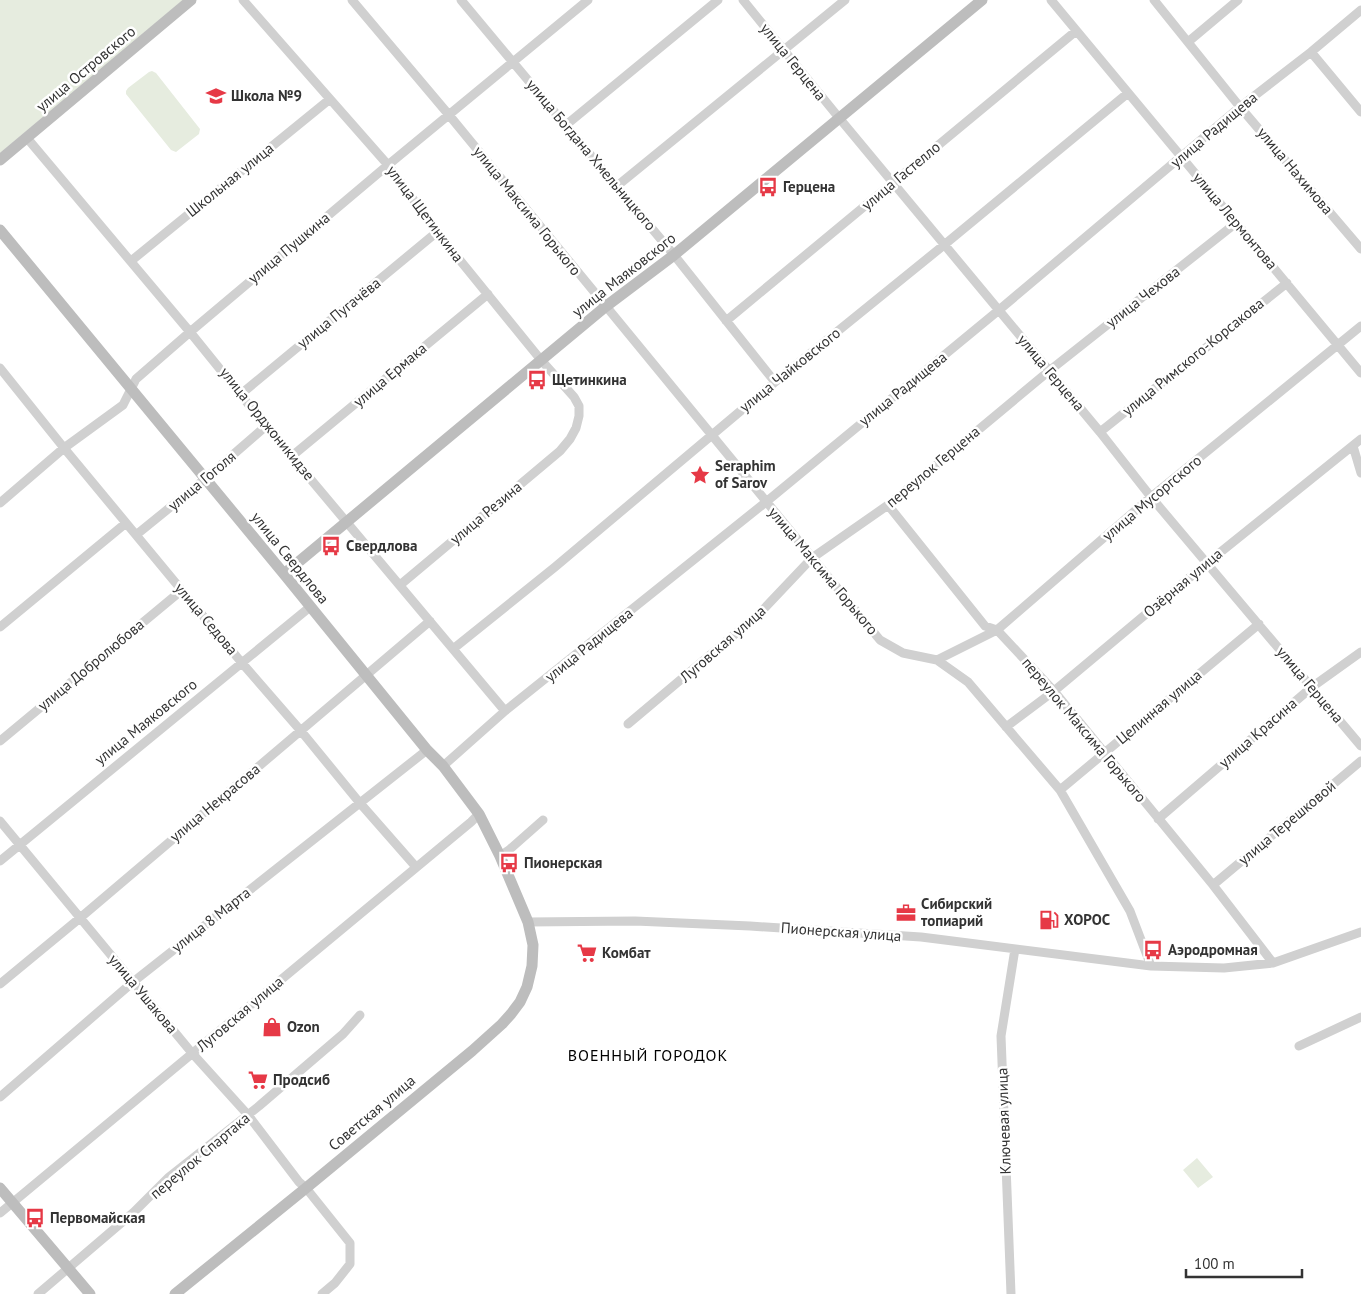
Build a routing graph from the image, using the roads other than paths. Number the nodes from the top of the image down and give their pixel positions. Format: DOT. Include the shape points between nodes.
graph roads {
  1 [pos="191,0"];
  2 [pos="242,0"];
  3 [pos="352,0"];
  4 [pos="461,0"];
  5 [pos="588,0"];
  6 [pos="718,0"];
  7 [pos="743,0"];
  8 [pos="845,0"];
  9 [pos="982,0"];
  10 [pos="1050,0"];
  11 [pos="1154,0"];
  12 [pos="1238,0"];
  13 [pos="1361,10"];
  14 [pos="1076,31"];
  15 [pos="1188,42"];
  16 [pos="784,50"];
  17 [pos="1311,52"];
  18 [pos="513,61"];
  19 [pos="1128,93"];
  20 [pos="330,99"];
  21 [pos="1240,107"];
  22 [pos="1361,112"];
  23 [pos="449,115"];
  24 [pos="840,119"];
  25 [pos="566,126"];
  26 [pos="27,138"];
  27 [pos="1182,157"];
  28 [pos="0,160"];
  29 [pos="388,165"];
  30 [pos="893,183"];
  31 [pos="616,186"];
  32 [pos="1236,223"];
  33 [pos="0,230"];
  34 [pos="437,232"];
  35 [pos="944,245"];
  36 [pos="1361,249"];
  37 [pos="674,255"];
  38 [pos="131,261"];
  39 [pos="1287,283"];
  40 [pos="488,294"];
  41 [pos="605,306"];
  42 [pos="999,310"];
  43 [pos="726,321"];
  44 [pos="1361,326"];
  45 [pos="190,332"];
  46 [pos="1338,344"];
  47 [pos="541,360"];
  48 [pos="0,368"];
  49 [pos="1049,371"];
  50 [pos="1361,372"];
  51 [pos="8,378"];
  52 [pos="774,382"];
  53 [pos="0,384"];
  54 [pos="131,389"];
  55 [pos="241,394"];
  56 [pos="266,426"];
  57 [pos="1100,432"];
  58 [pos="711,435"];
  59 [pos="570,439"];
  60 [pos="1361,439"];
  61 [pos="1353,446"];
  62 [pos="64,448"];
  63 [pos="292,456"];
  64 [pos="1361,473"];
  65 [pos="205,479"];
  66 [pos="1151,497"];
  67 [pos="766,502"];
  68 [pos="0,503"];
  69 [pos="888,506"];
  70 [pos="126,522"];
  71 [pos="346,522"];
  72 [pos="136,535"];
  73 [pos="812,558"];
  74 [pos="1207,562"];
  75 [pos="284,574"];
  76 [pos="400,586"];
  77 [pos="182,590"];
  78 [pos="310,606"];
  79 [pos="430,621"];
  80 [pos="1259,624"];
  81 [pos="0,627"];
  82 [pos="997,630"];
  83 [pos="453,649"];
  84 [pos="1361,652"];
  85 [pos="937,660"];
  86 [pos="242,662"];
  87 [pos="366,675"];
  88 [pos="1312,687"];
  89 [pos="1054,691"];
  90 [pos="506,711"];
  91 [pos="628,724"];
  92 [pos="1006,727"];
  93 [pos="301,731"];
  94 [pos="0,741"];
  95 [pos="1361,746"];
  96 [pos="427,750"];
  97 [pos="1104,753"];
  98 [pos="1361,761"];
  99 [pos="443,766"];
  100 [pos="1060,790"];
  101 [pos="359,802"];
  102 [pos="479,814"];
  103 [pos="1158,819"];
  104 [pos="543,820"];
  105 [pos="0,821"];
  106 [pos="20,845"];
  107 [pos="500,856"];
  108 [pos="0,862"];
  109 [pos="416,867"];
  110 [pos="1213,885"];
  111 [pos="80,918"];
  112 [pos="528,922"];
  113 [pos="1361,932"];
  114 [pos="1015,949"];
  115 [pos="1274,963"];
  116 [pos="1151,966"];
  117 [pos="133,982"];
  118 [pos="0,984"];
  119 [pos="360,1016"];
  120 [pos="1361,1017"];
  121 [pos="1299,1046"];
  122 [pos="192,1053"];
  123 [pos="0,1096"];
  124 [pos="248,1115"];
  125 [pos="0,1188"];
  126 [pos="306,1188"];
  127 [pos="12,1203"];
  128 [pos="0,1213"];
  129 [pos="68,1269"];
  130 [pos="38,1294"];
  131 [pos="90,1294"];
  132 [pos="175,1294"];
  133 [pos="322,1294"];
  134 [pos="1011,1294"];
  1 -- 26 [label="street, улица Островского"];
  2 -- 20 [label="street, улица Щетинкина"];
  3 -- 23 [label="street, улица Максима Горького"];
  4 -- 18 [label="street, улица Богдана Хмельницкого"];
  5 -- 18 [label="street, улица Пушкина"];
  6 -- 25 [label="street"];
  7 -- 16 [label="street, улица Герцена"];
  8 -- 16 [label="street"];
  9 -- 24 [label="street, улица Маяковского"];
  10 -- 14 [label="street, улица Лермонтова"];
  11 -- 15 [label="street, улица Нахимова"];
  12 -- 15 [label="street"];
  13 -- 17 [label="street, улица Радищева"];
  14 -- 19 [label="street, улица Лермонтова"];
  14 -- 30 [label="street, улица Гастелло"];
  15 -- 21 [label="street, улица Нахимова"];
  16 -- 24 [label="street, улица Герцена"];
  16 -- 31 [label="street"];
  17 -- 21 [label="street, улица Радищева"];
  17 -- 22 [label="street"];
  18 -- 23 [label="street, улица Пушкина"];
  18 -- 25 [label="street, улица Богдана Хмельницкого"];
  19 -- 27 [label="street, улица Лермонтова"];
  19 -- 35 [label="street, улица Чайковского"];
  20 -- 29 [label="street, улица Щетинкина"];
  20 -- 38 [label="street, Школьная улица"];
  21 -- 27 [label="street, улица Радищева"];
  21 -- 36 [label="street, улица Нахимова"];
  23 -- 29 [label="street, улица Пушкина"];
  23 -- 41 [label="street, улица Максима Горького"];
  24 -- 30 [label="street, улица Герцена"];
  24 -- 37 [label="street, улица Маяковского"];
  25 -- 31 [label="street, улица Богдана Хмельницкого"];
  26 -- 28 [label="street, улица Островского"];
  26 -- 38 [label="street, улица Орджоникидзе"];
  27 -- 32 [label="street, улица Лермонтова"];
  27 -- 42 [label="street, улица Радищева"];
  29 -- 34 [label="street, улица Щетинкина"];
  29 -- 45 [label="street, улица Пушкина"];
  30 -- 35 [label="street, улица Герцена"];
  30 -- 43 [label="street, улица Гастелло"];
  31 -- 37 [label="street, улица Богдана Хмельницкого"];
  32 -- 39 [label="street, улица Лермонтова"];
  32 -- 49 [label="street, улица Чехова"];
  33 -- 54 [label="street, улица Свердлова"];
  34 -- 40 [label="street, улица Щетинкина"];
  34 -- 55 [label="street, улица Пугачёва"];
  35 -- 42 [label="street, улица Герцена"];
  35 -- 52 [label="street, улица Чайковского"];
  37 -- 41 [label="street, улица Маяковского"];
  37 -- 43 [label="street, улица Богдана Хмельницкого"];
  38 -- 45 [label="street, улица Орджоникидзе"];
  39 -- 46 [label="street, улица Лермонтова"];
  39 -- 57 [label="street, улица Римского-Корсакова"];
  40 -- 47 [label="street, улица Щетинкина"];
  40 -- 63 [label="street, улица Ермака"];
  41 -- 47 [label="street, улица Маяковского"];
  41 -- 58 [label="street, улица Максима Горького"];
  42 -- 49 [label="street, улица Герцена"];
  42 -- 67 [label="street, улица Радищева"];
  43 -- 52 [label="street, улица Богдана Хмельницкого"];
  44 -- 46 [label="street, улица Мусоргского"];
  45 -- 54 [label="street, улица Пушкина" via="136,379"];
  45 -- 55 [label="street, улица Орджоникидзе"];
  46 -- 50 [label="street, улица Лермонтова"];
  46 -- 66 [label="street, улица Мусоргского"];
  47 -- 59 [label="street, улица Щетинкина" via="579,406 576,428"];
  47 -- 71 [label="street, улица Маяковского"];
  48 -- 51 [label="street, улица Седова"];
  49 -- 57 [label="street, улица Герцена"];
  49 -- 69 [label="street, переулок Герцена"];
  51 -- 53 [label="street"];
  51 -- 62 [label="street, улица Седова"];
  52 -- 58 [label="street, улица Чайковского"];
  54 -- 62 [label="street, улица Пушкина" via="123,405"];
  54 -- 65 [label="street, улица Свердлова"];
  55 -- 56 [label="street, улица Орджоникидзе"];
  56 -- 63 [label="street, улица Орджоникидзе"];
  56 -- 65 [label="street, улица Гоголя"];
  57 -- 66 [label="street, улица Герцена"];
  58 -- 67 [label="street, улица Максима Горького"];
  58 -- 83 [label="street, улица Чайковского"];
  59 -- 76 [label="street, улица Резина" via="560,451"];
  60 -- 61 [label="street, Озёрная улица"];
  61 -- 64 [label="street"];
  61 -- 74 [label="street, Озёрная улица"];
  62 -- 68 [label="street, улица Пушкина"];
  62 -- 70 [label="street, улица Седова"];
  63 -- 71 [label="street, улица Орджоникидзе"];
  65 -- 72 [label="street, улица Гоголя"];
  65 -- 75 [label="street, улица Свердлова"];
  66 -- 74 [label="street, улица Герцена"];
  66 -- 82 [label="street, улица Мусоргского"];
  67 -- 73 [label="street, улица Максима Горького"];
  67 -- 90 [label="street, улица Радищева"];
  69 -- 73 [label="street, переулок Герцена"];
  69 -- 82 [label="street, переулок Максима Горького" via="985,626"];
  70 -- 72 [label="street, улица Седова"];
  70 -- 81 [label="street"];
  71 -- 75 [label="street, улица Маяковского"];
  71 -- 76 [label="street, улица Орджоникидзе"];
  72 -- 77 [label="street, улица Седова"];
  73 -- 85 [label="street, улица Максима Горького" via="880,640 904,653"];
  73 -- 91 [label="street, Луговская улица" via="760,613"];
  74 -- 80 [label="street, улица Герцена"];
  74 -- 89 [label="street, Озёрная улица"];
  75 -- 78 [label="street, улица Свердлова"];
  76 -- 79 [label="street, улица Орджоникидзе"];
  77 -- 86 [label="street, улица Седова"];
  77 -- 94 [label="street, улица Добролюбова"];
  78 -- 86 [label="street, улица Маяковского"];
  78 -- 87 [label="street, улица Свердлова"];
  79 -- 83 [label="street, улица Орджоникидзе"];
  79 -- 87 [label="street, улица Некрасова"];
  80 -- 88 [label="street, улица Герцена"];
  80 -- 97 [label="street, Целинная улица"];
  82 -- 85 [label="street, улица Мусоргского"];
  82 -- 89 [label="street, переулок Максима Горького"];
  83 -- 90 [label="street, улица Орджоникидзе"];
  84 -- 88 [label="street, улица Красина"];
  85 -- 92 [label="street, улица Максима Горького" via="968,682"];
  86 -- 93 [label="street, улица Седова"];
  86 -- 106 [label="street, улица Маяковского"];
  87 -- 93 [label="street, улица Некрасова"];
  87 -- 96 [label="street, улица Свердлова"];
  88 -- 95 [label="street, улица Герцена"];
  88 -- 103 [label="street, улица Красина"];
  89 -- 92 [label="street, Озёрная улица"];
  89 -- 97 [label="street, переулок Максима Горького"];
  90 -- 99 [label="street, улица Радищева"];
  92 -- 100 [label="street, улица Максима Горького"];
  93 -- 101 [label="street, улица Седова"];
  93 -- 111 [label="street, улица Некрасова"];
  96 -- 99 [label="street, улица Свердлова"];
  96 -- 101 [label="street, улица 8 Марта"];
  97 -- 100 [label="street, Целинная улица"];
  97 -- 103 [label="street, переулок Максима Горького"];
  98 -- 110 [label="street, улица Терешковой"];
  99 -- 102 [label="street, улица Свердлова"];
  100 -- 116 [label="street, улица Максима Горького" via="1130,911"];
  101 -- 109 [label="street, улица Седова"];
  101 -- 117 [label="street, улица 8 Марта"];
  102 -- 107 [label="street, улица Свердлова"];
  102 -- 109 [label="street, Луговская улица"];
  103 -- 110 [label="street, переулок Максима Горького"];
  104 -- 107 [label="street"];
  105 -- 106 [label="street, улица Ушакова"];
  106 -- 108 [label="street, улица Маяковского"];
  106 -- 111 [label="street, улица Ушакова"];
  107 -- 112 [label="street, улица Свердлова"];
  109 -- 122 [label="street, Луговская улица"];
  110 -- 115 [label="street, переулок Максима Горького"];
  111 -- 117 [label="street, улица Ушакова"];
  111 -- 118 [label="street, улица Некрасова"];
  112 -- 114 [label="street, Пионерская улица" via="635,921 750,926 920,937"];
  112 -- 126 [label="street, Советская улица" via="533,945 532,966 527,987 512,1014"];
  113 -- 115 [label="street, Пионерская улица"];
  114 -- 116 [label="street, Пионерская улица"];
  114 -- 134 [label="street, Ключевая улица" via="1001,1036"];
  115 -- 116 [label="street, Пионерская улица" via="1224,968"];
  117 -- 122 [label="street, улица Ушакова"];
  117 -- 123 [label="street, улица 8 Марта"];
  119 -- 124 [label="street, переулок Спартака"];
  120 -- 121 [label="street"];
  122 -- 124 [label="street, улица Ушакова"];
  122 -- 127 [label="street, Луговская улица"];
  124 -- 126 [label="street, улица Ушакова"];
  124 -- 129 [label="street, переулок Спартака" via="169,1177"];
  125 -- 127 [label="street"];
  126 -- 132 [label="street, Советская улица"];
  126 -- 133 [label="street, улица Ушакова" via="350,1243 350,1264 336,1283"];
  127 -- 128 [label="street, Луговская улица"];
  127 -- 129 [label="street"];
  129 -- 130 [label="street, переулок Спартака"];
  129 -- 131 [label="street"];
}
